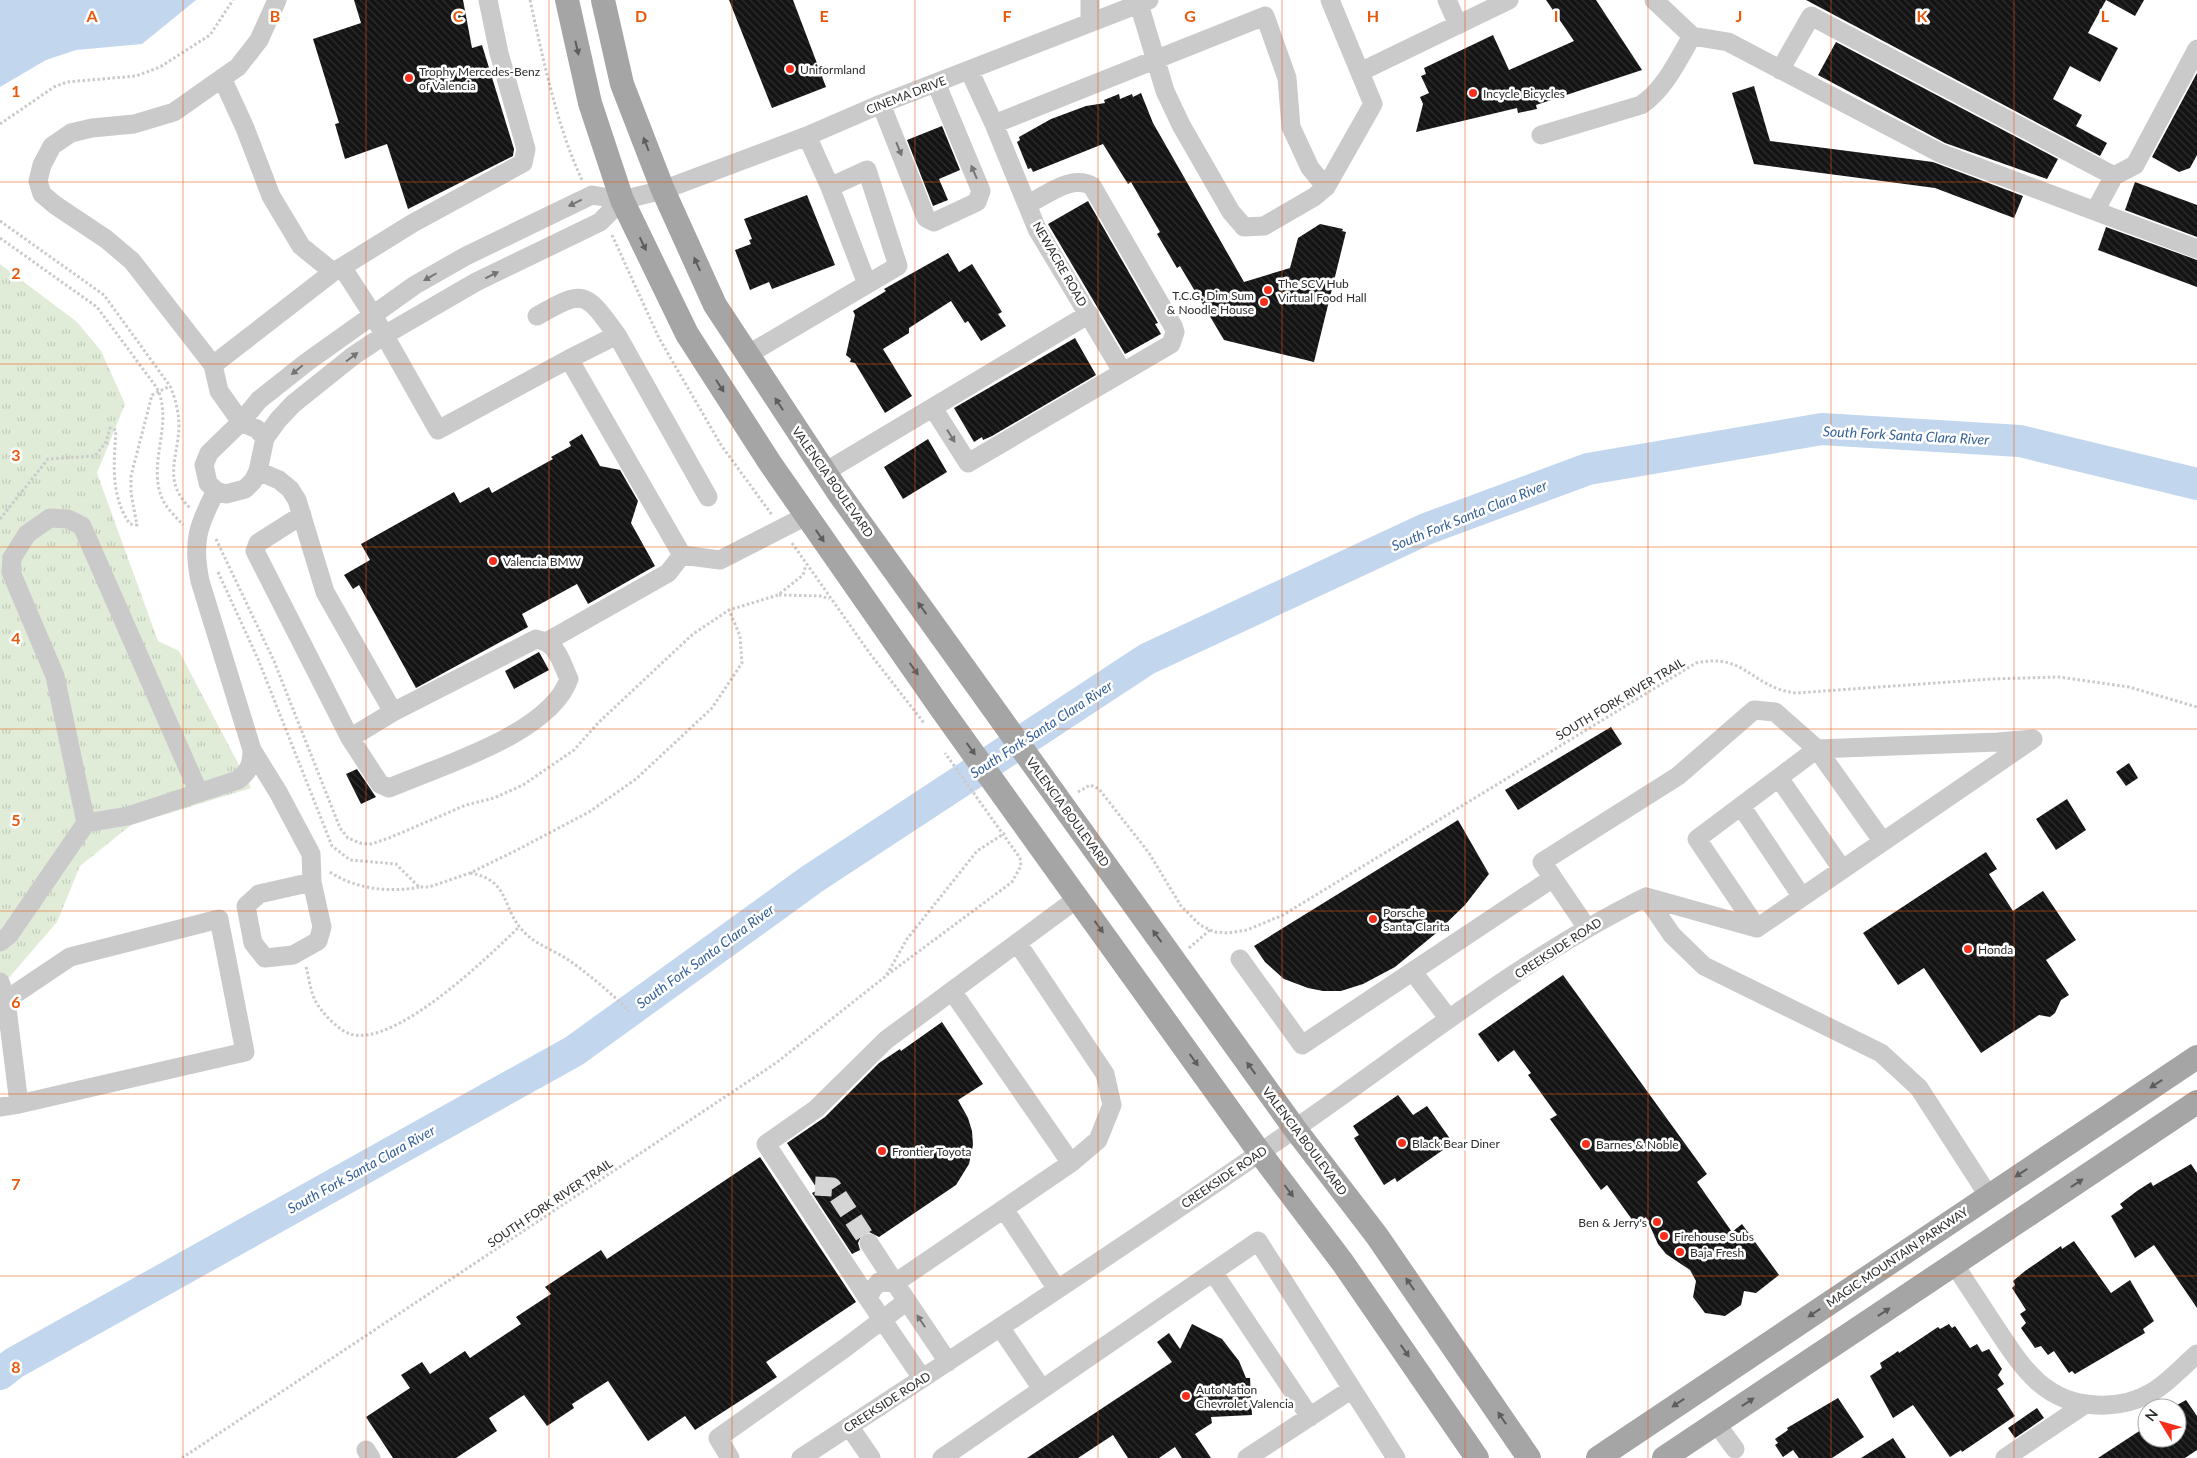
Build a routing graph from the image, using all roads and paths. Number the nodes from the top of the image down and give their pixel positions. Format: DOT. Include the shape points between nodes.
graph roads {
  1 [pos="233,0"];
  2 [pos="277,0"];
  3 [pos="488,0"];
  4 [pos="567,0"];
  5 [pos="603,0"];
  6 [pos="1090,0"];
  7 [pos="1330,0"];
  8 [pos="1447,0"];
  9 [pos="1510,0"];
  10 [pos="1144,2"];
  11 [pos="1660,2"];
  12 [pos="1090,23"];
  13 [pos="1458,25"];
  14 [pos="1692,36"];
  15 [pos="2197,49"];
  16 [pos="1156,58"];
  17 [pos="969,70"];
  18 [pos="1780,70"];
  19 [pos="1360,72"];
  20 [pos="222,78"];
  21 [pos="936,83"];
  22 [pos="881,104"];
  23 [pos="0,124"];
  24 [pos="994,124"];
  25 [pos="1542,135"];
  26 [pos="807,136"];
  27 [pos="2114,176"];
  28 [pos="1326,186"];
  29 [pos="830,187"];
  30 [pos="663,190"];
  31 [pos="622,200"];
  32 [pos="1028,204"];
  33 [pos="2095,211"];
  34 [pos="2197,249"];
  35 [pos="337,270"];
  36 [pos="867,284"];
  37 [pos="373,314"];
  38 [pos="1089,314"];
  39 [pos="537,316"];
  40 [pos="617,335"];
  41 [pos="383,336"];
  42 [pos="747,355"];
  43 [pos="569,359"];
  44 [pos="213,365"];
  45 [pos="1122,371"];
  46 [pos="170,386"];
  47 [pos="933,408"];
  48 [pos="241,422"];
  49 [pos="265,438"];
  50 [pos="258,471"];
  51 [pos="825,472"];
  52 [pos="216,491"];
  53 [pos="708,497"];
  54 [pos="302,515"];
  55 [pos="806,516"];
  56 [pos="0,519"];
  57 [pos="682,555"];
  58 [pos="806,565"];
  59 [pos="548,641"];
  60 [pos="2197,707"];
  61 [pos="393,712"];
  62 [pos="934,718"];
  63 [pos="350,738"];
  64 [pos="1817,748"];
  65 [pos="942,749"];
  66 [pos="252,750"];
  67 [pos="1779,778"];
  68 [pos="199,793"];
  69 [pos="1741,806"];
  70 [pos="86,823"];
  71 [pos="1137,837"];
  72 [pos="1883,842"];
  73 [pos="311,859"];
  74 [pos="1842,869"];
  75 [pos="470,873"];
  76 [pos="1553,878"];
  77 [pos="312,882"];
  78 [pos="419,887"];
  79 [pos="1646,897"];
  80 [pos="1802,897"];
  81 [pos="1078,898"];
  82 [pos="519,927"];
  83 [pos="1586,928"];
  84 [pos="1757,928"];
  85 [pos="1210,930"];
  86 [pos="907,939"];
  87 [pos="0,942"];
  88 [pos="1018,944"];
  89 [pos="300,950"];
  90 [pos="1186,950"];
  91 [pos="1240,959"];
  92 [pos="1413,972"];
  93 [pos="886,976"];
  94 [pos="0,982"];
  95 [pos="952,991"];
  96 [pos="6,1000"];
  97 [pos="629,1011"];
  98 [pos="1449,1020"];
  99 [pos="2197,1057"];
  100 [pos="2197,1102"];
  101 [pos="18,1104"];
  102 [pos="0,1107"];
  103 [pos="1295,1129"];
  104 [pos="1260,1152"];
  105 [pos="1071,1163"];
  106 [pos="1988,1194"];
  107 [pos="1004,1209"];
  108 [pos="869,1244"];
  109 [pos="1954,1264"];
  110 [pos="1212,1272"];
  111 [pos="895,1283"];
  112 [pos="1057,1289"];
  113 [pos="869,1300"];
  114 [pos="907,1301"];
  115 [pos="881,1320"];
  116 [pos="1000,1327"];
  117 [pos="2197,1354"];
  118 [pos="948,1362"];
  119 [pos="922,1378"];
  120 [pos="1042,1389"];
  121 [pos="1352,1390"];
  122 [pos="2084,1405"];
  123 [pos="1310,1417"];
  124 [pos="1716,1423"];
  125 [pos="849,1426"];
  126 [pos="1678,1454"];
  127 [pos="1733,1455"];
  128 [pos="182,1458"];
  129 [pos="730,1458"];
  130 [pos="801,1458"];
  131 [pos="871,1458"];
  132 [pos="942,1458"];
  133 [pos="1247,1458"];
  134 [pos="1396,1458"];
  135 [pos="1478,1458"];
  136 [pos="1529,1458"];
  137 [pos="1598,1458"];
  138 [pos="2005,1458"];
  1 -- 23 [label="path" via="210,35 160,67 136,76 60,85"];
  2 -- 20 [label="street" via="259,40 238,67"];
  3 -- 35 [label="street" via="526,149 523,164 413,223"];
  4 -- 31 [label="main road, one-way" via="590,103"];
  30 -- 5 [label="main road, VALENCIA BOULEVARD, one-way" via="622,84"];
  6 -- 12 [label="street"];
  7 -- 19 [label="street"];
  8 -- 13 [label="street"];
  9 -- 13 [label="street"];
  10 -- 12 [label="street, CINEMA DRIVE"];
  10 -- 16 [label="street"];
  11 -- 14 [label="street"];
  12 -- 17 [label="street, CINEMA DRIVE"];
  13 -- 19 [label="street"];
  14 -- 18 [label="street" via="1728,42"];
  14 -- 25 [label="street" via="1660,89 1641,105"];
  15 -- 27 [label="street" via="2135,164"];
  16 -- 24 [label="street"];
  16 -- 28 [label="street" via="1165,91 1181,125 1231,212 1244,227 1264,226 1314,197"];
  16 -- 28 [label="street" via="1265,16 1287,78 1291,127 1310,168"];
  17 -- 21 [label="street, CINEMA DRIVE"];
  17 -- 24 [label="street, NEWACRE ROAD"];
  18 -- 27 [label="street" via="1811,16"];
  18 -- 33 [label="street" via="1940,153"];
  19 -- 28 [label="street" via="1373,104"];
  20 -- 35 [label="street" via="271,196 301,246"];
  20 -- 44 [label="street" via="174,112 134,124 71,133 52,146 38,181 42,194 132,261"];
  21 -- 22 [label="street, CINEMA DRIVE"];
  22 -- 21 [label="street, one-way" via="926,218 934,222 977,202 982,191"];
  22 -- 26 [label="street, CINEMA DRIVE"];
  24 -- 32 [label="street, NEWACRE ROAD"];
  26 -- 29 [label="street"];
  26 -- 30 [label="street, CINEMA DRIVE"];
  27 -- 33 [label="street"];
  29 -- 36 [label="street"];
  29 -- 36 [label="street" via="867,170 898,266"];
  30 -- 31 [label="street, CINEMA DRIVE"];
  42 -- 30 [label="main road, VALENCIA BOULEVARD, one-way" via="716,305"];
  31 -- 37 [label="street, one-way" via="590,196 466,256"];
  41 -- 31 [label="street, one-way" via="476,282 600,222"];
  31 -- 55 [label="main road, one-way" via="687,334"];
  32 -- 38 [label="street, NEWACRE ROAD" via="1037,229"];
  32 -- 45 [label="street" via="1073,182 1092,186 1173,326 1175,332 1171,344"];
  33 -- 34 [label="street"];
  35 -- 37 [label="street"];
  35 -- 44 [label="street"];
  36 -- 42 [label="street"];
  37 -- 41 [label="street"];
  37 -- 48 [label="street, one-way" via="259,400"];
  38 -- 45 [label="street, NEWACRE ROAD"];
  38 -- 47 [label="street"];
  39 -- 40 [label="street" via="566,300 579,298 593,302"];
  40 -- 43 [label="street"];
  40 -- 53 [label="street"];
  41 -- 43 [label="street" via="438,430"];
  49 -- 41 [label="street, one-way" via="292,404"];
  51 -- 42 [label="main road, VALENCIA BOULEVARD, one-way"];
  43 -- 57 [label="street"];
  44 -- 48 [label="street" via="219,391"];
  47 -- 45 [label="street, one-way" via="968,463"];
  46 -- 56 [label="path" via="152,395 134,458 131,492 137,525 130,524 120,503 114,470 116,430 110,428 106,442 95,456 48,459"];
  47 -- 51 [label="street"];
  48 -- 49 [label="street" via="257,429"];
  48 -- 52 [label="street" via="209,453 204,465 208,483"];
  49 -- 50 [label="street"];
  50 -- 52 [label="street" via="245,489 226,494"];
  50 -- 54 [label="street" via="290,489"];
  103 -- 51 [label="main road, VALENCIA BOULEVARD, one-way"];
  52 -- 66 [label="street" via="195,538 195,559"];
  54 -- 61 [label="street" via="325,592"];
  54 -- 63 [label="street" via="258,543 255,551"];
  55 -- 57 [label="street" via="720,560"];
  55 -- 62 [label="main road, one-way"];
  57 -- 59 [label="street" via="668,573"];
  58 -- 62 [label="path" via="798,579 778,595 830,599 871,655"];
  59 -- 61 [label="street" via="536,638"];
  59 -- 63 [label="street" via="569,679 564,692 538,719 489,746 389,788 380,784"];
  60 -- 85 [label="path, SOUTH FORK RIVER TRAIL" via="2129,687 2059,678 1991,679 1796,694 1780,691 1727,661 1696,663 1283,915 1247,930 1228,933"];
  61 -- 63 [label="street"];
  62 -- 81 [label="main road, one-way" via="1040,845"];
  64 -- 67 [label="street"];
  64 -- 72 [label="street"];
  64 -- 72 [label="street" via="2033,738"];
  64 -- 76 [label="street" via="1775,712 1754,710 1678,776 1542,862"];
  65 -- 93 [label="path" via="1020,858 1021,866 1012,882"];
  66 -- 68 [label="street" via="252,762 238,780"];
  66 -- 73 [label="street" via="278,792"];
  67 -- 69 [label="street"];
  67 -- 74 [label="street"];
  68 -- 70 [label="street" via="128,816"];
  68 -- 70 [label="street" via="82,526 68,519 50,518 27,534 12,558 11,572 55,676"];
  69 -- 80 [label="street"];
  69 -- 84 [label="street" via="1698,839"];
  70 -- 87 [label="street" via="9,935"];
  71 -- 85 [label="path, SOUTH FORK RIVER TRAIL" via="1191,919"];
  72 -- 74 [label="street"];
  73 -- 77 [label="street"];
  73 -- 78 [label="path" via="334,876 352,883 378,889"];
  74 -- 80 [label="street"];
  75 -- 82 [label="path" via="482,875 501,889"];
  76 -- 83 [label="street"];
  76 -- 92 [label="street"];
  77 -- 89 [label="street" via="322,927 318,941"];
  77 -- 89 [label="street" via="259,894 246,906 253,943 265,958 293,955"];
  79 -- 83 [label="street, CREEKSIDE ROAD"];
  79 -- 84 [label="street"];
  79 -- 106 [label="street" via="1672,935 1704,966 1881,1053 1919,1088"];
  80 -- 84 [label="street"];
  81 -- 88 [label="street"];
  81 -- 104 [label="main road, one-way"];
  82 -- 89 [label="path" via="435,1000 408,1018 373,1034 350,1034 331,1022 315,1000"];
  82 -- 97 [label="path" via="569,960"];
  83 -- 98 [label="street, CREEKSIDE ROAD"];
  85 -- 90 [label="path"];
  86 -- 93 [label="path, SOUTH FORK RIVER TRAIL"];
  88 -- 95 [label="street"];
  88 -- 105 [label="street" via="1105,1074 1107,1082 1112,1105 1098,1140"];
  91 -- 92 [label="street" via="1302,1045"];
  92 -- 98 [label="street"];
  93 -- 128 [label="path, SOUTH FORK RIVER TRAIL" via="776,1063"];
  94 -- 96 [label="street"];
  95 -- 105 [label="street"];
  95 -- 113 [label="street" via="886,1040 816,1109 766,1144 808,1191"];
  96 -- 101 [label="street"];
  96 -- 101 [label="street" via="70,957 219,919 245,1052"];
  98 -- 103 [label="street, CREEKSIDE ROAD"];
  99 -- 106 [label="main road, MAGIC MOUNTAIN PARKWAY, one-way"];
  109 -- 100 [label="main road, one-way"];
  101 -- 102 [label="street"];
  103 -- 104 [label="street, CREEKSIDE ROAD"];
  136 -- 103 [label="main road, VALENCIA BOULEVARD, one-way" via="1377,1236"];
  104 -- 112 [label="street, CREEKSIDE ROAD"];
  104 -- 135 [label="main road, one-way" via="1343,1262"];
  105 -- 107 [label="street"];
  106 -- 137 [label="main road, MAGIC MOUNTAIN PARKWAY, one-way"];
  107 -- 111 [label="street"];
  107 -- 112 [label="street"];
  108 -- 111 [label="street"];
  109 -- 122 [label="street" via="2027,1372 2062,1398"];
  124 -- 109 [label="main road, one-way"];
  110 -- 120 [label="street"];
  110 -- 121 [label="street" via="1258,1240"];
  110 -- 123 [label="street"];
  111 -- 113 [label="street" via="879,1282 871,1291"];
  111 -- 114 [label="street"];
  112 -- 116 [label="street, CREEKSIDE ROAD"];
  113 -- 115 [label="street"];
  114 -- 115 [label="street"];
  118 -- 114 [label="street, one-way"];
  115 -- 119 [label="street"];
  115 -- 129 [label="street" via="718,1438"];
  116 -- 118 [label="street, CREEKSIDE ROAD"];
  116 -- 120 [label="street"];
  117 -- 122 [label="street" via="2155,1391 2132,1401 2108,1406"];
  118 -- 119 [label="street, CREEKSIDE ROAD"];
  119 -- 125 [label="street, CREEKSIDE ROAD"];
  120 -- 132 [label="street"];
  121 -- 123 [label="street"];
  121 -- 134 [label="street"];
  122 -- 138 [label="street"];
  123 -- 133 [label="street"];
  124 -- 126 [label="main road"];
  124 -- 127 [label="street"];
  125 -- 130 [label="street, CREEKSIDE ROAD"];
  125 -- 131 [label="street"];
}
